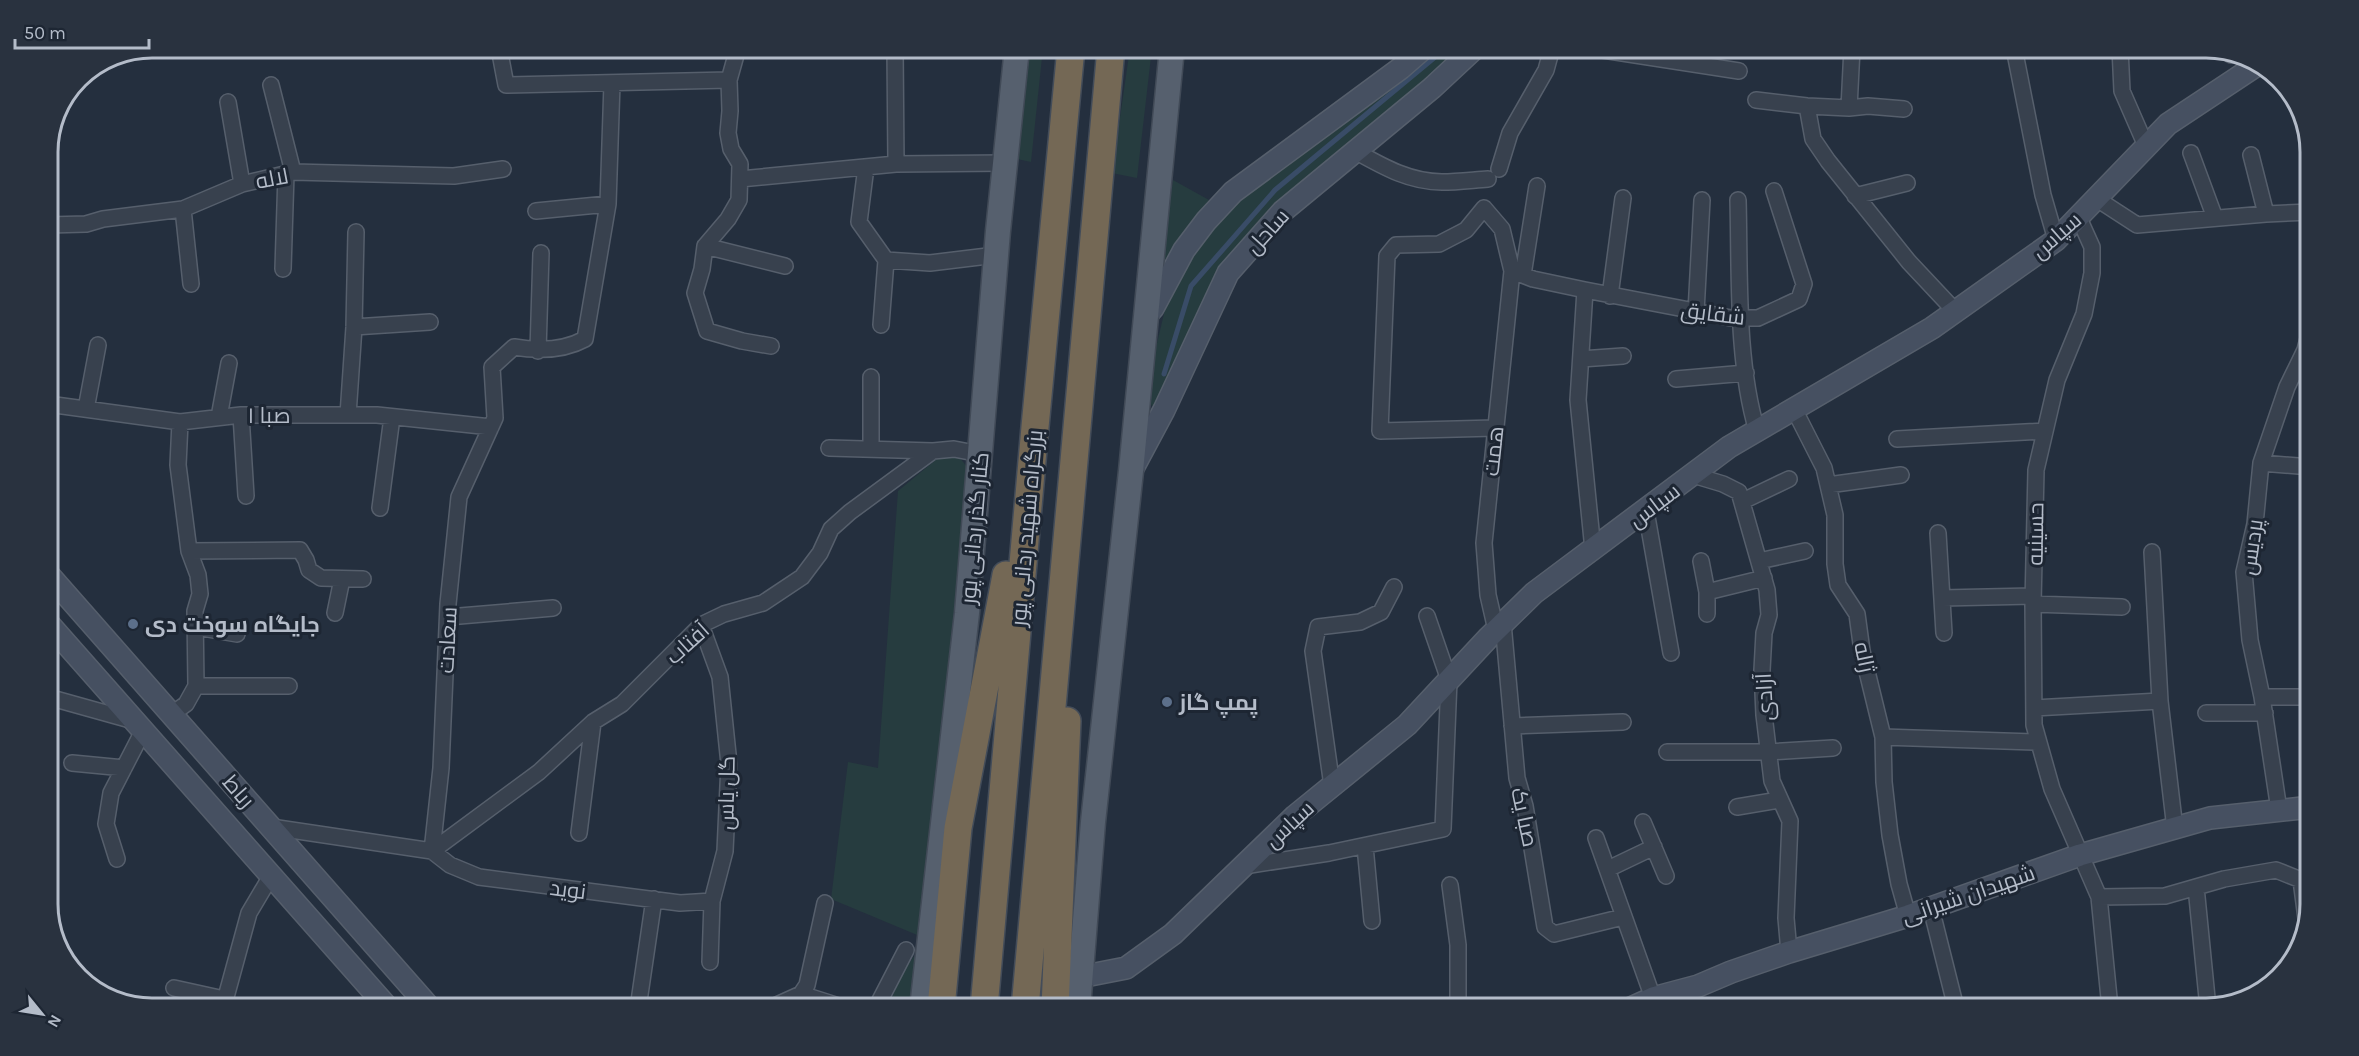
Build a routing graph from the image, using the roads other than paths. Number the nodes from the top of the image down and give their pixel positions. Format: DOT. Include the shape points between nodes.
graph roads {
  1 [pos="501,58"];
  2 [pos="735,58"];
  3 [pos="895,58"];
  4 [pos="1016,58"];
  5 [pos="1070,58"];
  6 [pos="1111,58"];
  7 [pos="1171,58"];
  8 [pos="1412,58"];
  9 [pos="1464,58"];
  10 [pos="1549,58"];
  11 [pos="1655,58"];
  12 [pos="1852,58"];
  13 [pos="2016,58"];
  14 [pos="2120,58"];
  15 [pos="2250,69"];
  16 [pos="1739,71"];
  17 [pos="729,80"];
  18 [pos="612,82"];
  19 [pos="271,84"];
  20 [pos="1756,100"];
  21 [pos="228,102"];
  22 [pos="1807,106"];
  23 [pos="1849,108"];
  24 [pos="1904,109"];
  25 [pos="2146,146"];
  26 [pos="1354,150"];
  27 [pos="2191,153"];
  28 [pos="2251,155"];
  29 [pos="1005,163"];
  30 [pos="896,164"];
  31 [pos="866,167"];
  32 [pos="502,169"];
  33 [pos="290,173"];
  34 [pos="740,179"];
  35 [pos="1907,183"];
  36 [pos="242,184"];
  37 [pos="1537,186"];
  38 [pos="1774,190"];
  39 [pos="1855,196"];
  40 [pos="1623,198"];
  41 [pos="2097,199"];
  42 [pos="1702,200"];
  43 [pos="1738,200"];
  44 [pos="608,204"];
  45 [pos="183,209"];
  46 [pos="536,211"];
  47 [pos="2300,212"];
  48 [pos="2266,214"];
  49 [pos="2078,216"];
  50 [pos="2216,218"];
  51 [pos="59,225"];
  52 [pos="356,232"];
  53 [pos="2056,240"];
  54 [pos="705,246"];
  55 [pos="541,253"];
  56 [pos="996,255"];
  57 [pos="886,260"];
  58 [pos="785,266"];
  59 [pos="283,269"];
  60 [pos="1518,273"];
  61 [pos="191,284"];
  62 [pos="1585,290"];
  63 [pos="1610,296"];
  64 [pos="1955,311"];
  65 [pos="1696,312"];
  66 [pos="1146,316"];
  67 [pos="1742,318"];
  68 [pos="430,322"];
  69 [pos="881,325"];
  70 [pos="354,327"];
  71 [pos="98,345"];
  72 [pos="771,346"];
  73 [pos="537,351"];
  74 [pos="1623,356"];
  75 [pos="1581,359"];
  76 [pos="2300,361"];
  77 [pos="229,363"];
  78 [pos="1746,373"];
  79 [pos="871,377"];
  80 [pos="1676,379"];
  81 [pos="59,405"];
  82 [pos="86,409"];
  83 [pos="1794,409"];
  84 [pos="241,415"];
  85 [pos="348,415"];
  86 [pos="219,417"];
  87 [pos="392,417"];
  88 [pos="180,422"];
  89 [pos="491,427"];
  90 [pos="1035,427"];
  91 [pos="1495,428"];
  92 [pos="1757,431"];
  93 [pos="2045,431"];
  94 [pos="1075,437"];
  95 [pos="1897,439"];
  96 [pos="829,448"];
  97 [pos="871,448"];
  98 [pos="933,451"];
  99 [pos="980,454"];
  100 [pos="2261,463"];
  101 [pos="2300,466"];
  102 [pos="1131,471"];
  103 [pos="1693,475"];
  104 [pos="1901,475"];
  105 [pos="1789,479"];
  106 [pos="1828,485"];
  107 [pos="246,496"];
  108 [pos="1743,501"];
  109 [pos="380,508"];
  110 [pos="1646,511"];
  111 [pos="1938,533"];
  112 [pos="189,550"];
  113 [pos="1593,550"];
  114 [pos="1805,551"];
  115 [pos="2152,552"];
  116 [pos="1701,561"];
  117 [pos="1759,561"];
  118 [pos="1764,578"];
  119 [pos="342,579"];
  120 [pos="363,579"];
  121 [pos="59,586"];
  122 [pos="1394,587"];
  123 [pos="1707,592"];
  124 [pos="1942,598"];
  125 [pos="2033,600"];
  126 [pos="2122,607"];
  127 [pos="553,608"];
  128 [pos="335,613"];
  129 [pos="1707,614"];
  130 [pos="1427,616"];
  131 [pos="448,617"];
  132 [pos="701,626"];
  133 [pos="1499,626"];
  134 [pos="196,627"];
  135 [pos="1944,633"];
  136 [pos="237,634"];
  137 [pos="59,635"];
  138 [pos="1671,653"];
  139 [pos="1449,680"];
  140 [pos="196,686"];
  141 [pos="289,686"];
  142 [pos="2262,697"];
  143 [pos="2300,697"];
  144 [pos="59,701"];
  145 [pos="2160,701"];
  146 [pos="2034,708"];
  147 [pos="2206,713"];
  148 [pos="2265,713"];
  149 [pos="172,714"];
  150 [pos="593,722"];
  151 [pos="1623,722"];
  152 [pos="139,726"];
  153 [pos="1512,726"];
  154 [pos="1883,737"];
  155 [pos="2037,742"];
  156 [pos="1833,748"];
  157 [pos="1667,752"];
  158 [pos="1768,752"];
  159 [pos="72,763"];
  160 [pos="124,768"];
  161 [pos="1332,786"];
  162 [pos="1779,800"];
  163 [pos="1737,807"];
  164 [pos="2300,808"];
  165 [pos="2279,810"];
  166 [pos="1643,822"];
  167 [pos="271,827"];
  168 [pos="2175,830"];
  169 [pos="579,833"];
  170 [pos="1596,838"];
  171 [pos="1365,846"];
  172 [pos="1654,847"];
  173 [pos="432,851"];
  174 [pos="2080,855"];
  175 [pos="117,859"];
  176 [pos="1244,866"];
  177 [pos="1608,869"];
  178 [pos="271,876"];
  179 [pos="1666,876"];
  180 [pos="2300,880"];
  181 [pos="1450,885"];
  182 [pos="2196,887"];
  183 [pos="2099,897"];
  184 [pos="654,899"];
  185 [pos="712,901"];
  186 [pos="825,903"];
  187 [pos="1931,908"];
  188 [pos="1908,916"];
  189 [pos="1623,917"];
  190 [pos="1372,921"];
  191 [pos="906,950"];
  192 [pos="1789,952"];
  193 [pos="710,962"];
  194 [pos="1080,977"];
  195 [pos="174,988"];
  196 [pos="801,994"];
  197 [pos="207,998"];
  198 [pos="225,998"];
  199 [pos="379,998"];
  200 [pos="421,998"];
  201 [pos="639,998"];
  202 [pos="792,998"];
  203 [pos="814,998"];
  204 [pos="881,998"];
  205 [pos="923,998"];
  206 [pos="942,998"];
  207 [pos="985,998"];
  208 [pos="1026,998"];
  209 [pos="1055,998"];
  210 [pos="1079,998"];
  211 [pos="1458,998"];
  212 [pos="1658,998"];
  213 [pos="1667,998"];
  214 [pos="1954,998"];
  215 [pos="2109,998"];
  216 [pos="2207,998"];
  1 -- 18 [label="street" via="506,85"];
  2 -- 17 [label="street"];
  3 -- 30 [label="street"];
  4 -- 29 [label="main road, کنار گذر ردانی پور"];
  5 -- 90 [label="highway, بزرگراه شهید ردانی پور"];
  6 -- 94 [label="highway, بزرگراه شهید ردانی پور"];
  7 -- 66 [label="main road"];
  8 -- 66 [label="street, ساحل" via="1233,192 1184,250"];
  9 -- 26 [label="street, ساحل"];
  10 -- 26 [label="street" via="1510,133 1494,174 1441,182 1417,180 1388,170"];
  11 -- 16 [label="street"];
  12 -- 23 [label="street"];
  13 -- 53 [label="street" via="2043,195"];
  14 -- 25 [label="street" via="2122,91"];
  15 -- 25 [label="street, سپاس" via="2168,124"];
  17 -- 18 [label="street"];
  17 -- 34 [label="street" via="728,133 740,164"];
  18 -- 44 [label="street"];
  19 -- 33 [label="street"];
  20 -- 22 [label="street"];
  21 -- 36 [label="street"];
  22 -- 23 [label="street"];
  22 -- 39 [label="street" via="1813,139"];
  23 -- 24 [label="street"];
  25 -- 41 [label="street, سپاس"];
  26 -- 102 [label="street, ساحل" via="1283,211 1228,273"];
  27 -- 50 [label="street"];
  28 -- 48 [label="street"];
  29 -- 30 [label="street"];
  29 -- 56 [label="main road, کنار گذر ردانی پور"];
  30 -- 31 [label="street"];
  31 -- 34 [label="street"];
  31 -- 57 [label="street" via="859,222"];
  32 -- 33 [label="street, لاله" via="454,176"];
  33 -- 36 [label="street, لاله"];
  33 -- 59 [label="street"];
  34 -- 54 [label="street" via="739,200"];
  35 -- 39 [label="street"];
  36 -- 45 [label="street, لاله"];
  37 -- 60 [label="street, همت"];
  38 -- 67 [label="street, شقایق" via="1804,285 1799,300 1758,318"];
  39 -- 64 [label="street"];
  40 -- 63 [label="street"];
  41 -- 49 [label="street, سپاس"];
  41 -- 50 [label="street" via="2137,225"];
  42 -- 65 [label="street"];
  43 -- 67 [label="street"];
  44 -- 46 [label="street"];
  44 -- 73 [label="street, سعادت" via="585,339 575,345"];
  45 -- 51 [label="street, لاله" via="103,219 86,225"];
  45 -- 61 [label="street"];
  47 -- 48 [label="street"];
  48 -- 50 [label="street"];
  49 -- 53 [label="street, سپاس"];
  49 -- 93 [label="street, حسینیه" via="2092,247 2092,273 2084,314 2057,380"];
  52 -- 70 [label="street"];
  53 -- 64 [label="street, سپاس"];
  54 -- 58 [label="street"];
  54 -- 72 [label="street" via="695,293 707,331"];
  55 -- 73 [label="street"];
  56 -- 57 [label="street" via="930,263"];
  56 -- 99 [label="main road, کنار گذر ردانی پور"];
  57 -- 69 [label="street"];
  60 -- 62 [label="street, شقایق"];
  60 -- 91 [label="street, همت"];
  60 -- 91 [label="street" via="1502,229 1484,208 1466,230 1439,244 1396,245 1388,256 1380,431"];
  62 -- 63 [label="street, شقایق"];
  62 -- 75 [label="street"];
  63 -- 65 [label="street, شقایق"];
  64 -- 83 [label="street, سپاس"];
  65 -- 67 [label="street, شقایق"];
  66 -- 102 [label="main road"];
  67 -- 78 [label="street"];
  68 -- 70 [label="street"];
  70 -- 85 [label="street"];
  71 -- 82 [label="street"];
  73 -- 89 [label="street, سعادت" via="514,347 492,367 495,418"];
  74 -- 75 [label="street"];
  75 -- 113 [label="street" via="1578,400"];
  76 -- 100 [label="street, پردیس"];
  77 -- 86 [label="street"];
  78 -- 80 [label="street"];
  78 -- 92 [label="street"];
  79 -- 97 [label="street"];
  81 -- 82 [label="street, صبا ۱"];
  82 -- 88 [label="street, صبا ۱"];
  83 -- 92 [label="street, سپاس"];
  83 -- 106 [label="street, ژاله" via="1824,468"];
  84 -- 85 [label="street, صبا ۱"];
  84 -- 86 [label="street, صبا ۱"];
  84 -- 107 [label="street"];
  85 -- 87 [label="street, صبا ۱"];
  86 -- 88 [label="street, صبا ۱"];
  87 -- 89 [label="street, صبا ۱"];
  87 -- 109 [label="street"];
  88 -- 112 [label="street" via="178,465"];
  89 -- 131 [label="street, سعادت" via="459,497"];
  90 -- 206 [label="highway" via="958,828"];
  90 -- 207 [label="highway, بزرگراه شهید ردانی پور"];
  91 -- 133 [label="street, همت" via="1484,543 1488,595"];
  92 -- 103 [label="street, سپاس"];
  93 -- 95 [label="street"];
  93 -- 125 [label="street, حسینیه" via="2036,470"];
  94 -- 208 [label="highway, بزرگراه شهید ردانی پور"];
  94 -- 209 [label="highway"];
  96 -- 97 [label="street"];
  97 -- 98 [label="street"];
  98 -- 99 [label="street" via="954,449"];
  98 -- 132 [label="street, آفتاب" via="831,529 802,577 763,603 724,614"];
  99 -- 205 [label="main road, کنار گذر ردانی پور" via="967,613"];
  100 -- 101 [label="street"];
  100 -- 142 [label="street, پردیس" via="2255,524 2244,572 2250,640"];
  102 -- 194 [label="main road"];
  103 -- 108 [label="street" via="1739,492"];
  103 -- 110 [label="street, سپاس"];
  104 -- 106 [label="street"];
  105 -- 108 [label="street"];
  106 -- 154 [label="street, ژاله" via="1835,515 1838,585 1857,614"];
  108 -- 117 [label="street, آزادی"];
  110 -- 113 [label="street, سپاس"];
  110 -- 138 [label="street"];
  111 -- 124 [label="street"];
  112 -- 119 [label="street" via="300,550 309,570 321,579"];
  112 -- 134 [label="street" via="200,594"];
  113 -- 133 [label="street, سپاس" via="1534,593"];
  114 -- 117 [label="street"];
  115 -- 145 [label="street"];
  116 -- 123 [label="street"];
  117 -- 118 [label="street, آزادی"];
  118 -- 123 [label="street"];
  118 -- 158 [label="street, آزادی" via="1769,615 1762,670"];
  119 -- 120 [label="street"];
  119 -- 128 [label="street"];
  121 -- 149 [label="street, رباط"];
  122 -- 161 [label="street" via="1380,612 1360,622 1318,627 1313,651"];
  123 -- 129 [label="street"];
  124 -- 125 [label="street"];
  124 -- 135 [label="street"];
  125 -- 126 [label="street"];
  125 -- 146 [label="street, حسینیه"];
  127 -- 131 [label="street"];
  130 -- 139 [label="street"];
  131 -- 173 [label="street, سعادت" via="441,768"];
  132 -- 150 [label="street, آفتاب" via="622,704"];
  132 -- 185 [label="street, گل یاس" via="720,677 729,764 725,851"];
  133 -- 139 [label="street, سپاس"];
  133 -- 153 [label="street, صبا یک"];
  134 -- 136 [label="street"];
  134 -- 140 [label="street"];
  137 -- 152 [label="street, رباط"];
  139 -- 161 [label="street, سپاس" via="1407,725"];
  139 -- 171 [label="street" via="1443,829"];
  140 -- 141 [label="street"];
  140 -- 149 [label="street" via="186,704"];
  142 -- 143 [label="street"];
  142 -- 148 [label="street, پردیس"];
  144 -- 152 [label="street"];
  145 -- 146 [label="street"];
  145 -- 168 [label="street"];
  146 -- 155 [label="street, حسینیه"];
  147 -- 148 [label="street"];
  148 -- 165 [label="street, پردیس"];
  149 -- 167 [label="street, رباط"];
  150 -- 169 [label="street"];
  150 -- 173 [label="street, آفتاب" via="538,772"];
  151 -- 153 [label="street"];
  152 -- 160 [label="street"];
  152 -- 178 [label="street, رباط"];
  153 -- 189 [label="street, صبا یک" via="1517,778 1545,927 1554,934"];
  154 -- 155 [label="street"];
  154 -- 188 [label="street, ژاله" via="1890,835"];
  155 -- 174 [label="street, حسینیه"];
  156 -- 158 [label="street"];
  157 -- 158 [label="street"];
  158 -- 162 [label="street, آزادی"];
  159 -- 160 [label="street"];
  160 -- 175 [label="street" via="111,793 106,824"];
  161 -- 176 [label="street, سپاس"];
  162 -- 163 [label="street"];
  162 -- 192 [label="street, آزادی" via="1790,821 1786,918"];
  164 -- 165 [label="street, شهیدان شیرانی"];
  165 -- 168 [label="street, شهیدان شیرانی" via="2210,818"];
  166 -- 172 [label="street"];
  167 -- 173 [label="street"];
  167 -- 200 [label="street, رباط"];
  168 -- 174 [label="street, شهیدان شیرانی"];
  170 -- 177 [label="street"];
  171 -- 176 [label="street"];
  171 -- 190 [label="street"];
  172 -- 177 [label="street"];
  172 -- 179 [label="street"];
  173 -- 184 [label="street, نوید" via="450,865 479,877"];
  174 -- 183 [label="street, حسینیه"];
  174 -- 187 [label="street, شهیدان شیرانی"];
  176 -- 194 [label="street, سپاس" via="1173,934 1126,968"];
  177 -- 189 [label="street"];
  178 -- 198 [label="street" via="249,913"];
  178 -- 199 [label="street, رباط"];
  180 -- 182 [label="street" via="2276,870"];
  181 -- 211 [label="street" via="1458,945"];
  182 -- 183 [label="street" via="2165,896"];
  182 -- 216 [label="street"];
  183 -- 215 [label="street, حسینیه"];
  184 -- 185 [label="street, نوید" via="680,903"];
  184 -- 201 [label="street"];
  185 -- 193 [label="street, گل یاس"];
  186 -- 196 [label="street" via="807,985"];
  187 -- 188 [label="street, شهیدان شیرانی"];
  187 -- 214 [label="street"];
  188 -- 192 [label="street, شهیدان شیرانی"];
  189 -- 212 [label="street"];
  191 -- 204 [label="street"];
  192 -- 213 [label="street, شهیدان شیرانی"];
  194 -- 210 [label="main road"];
  195 -- 197 [label="street"];
  196 -- 202 [label="street"];
  196 -- 203 [label="street"];
}
